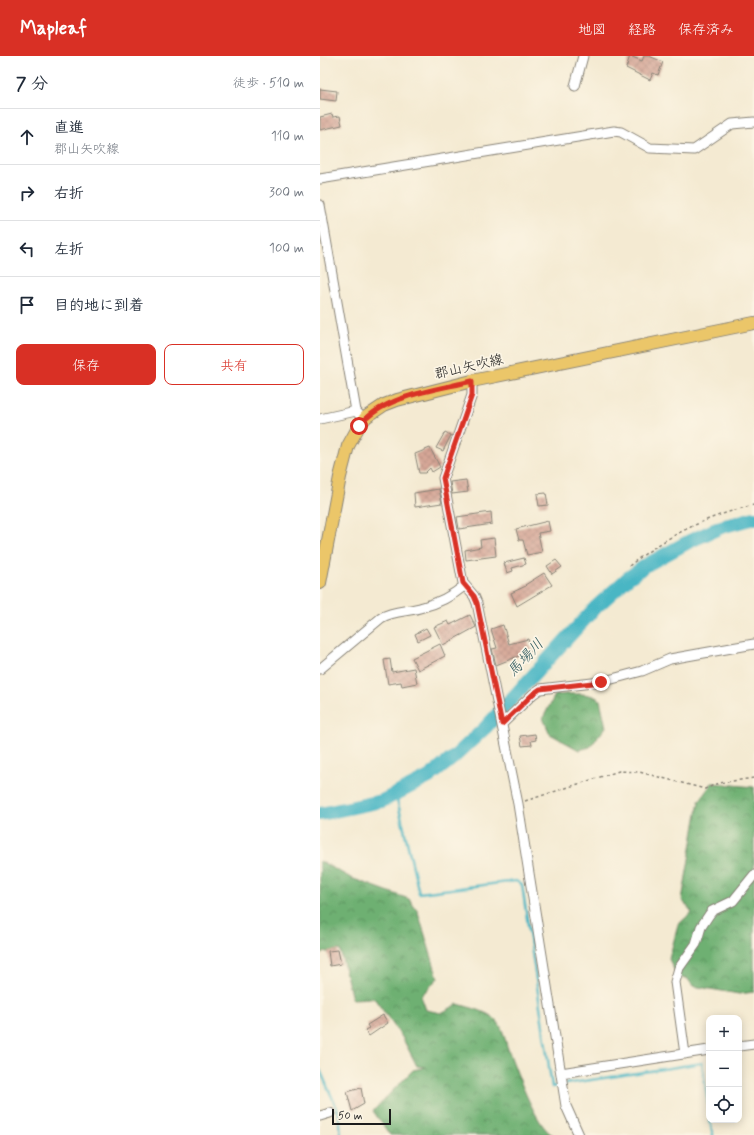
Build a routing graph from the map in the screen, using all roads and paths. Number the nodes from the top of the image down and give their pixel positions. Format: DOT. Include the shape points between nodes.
graph roads {
  1 [pos="583,56"];
  2 [pos="575,86"];
  3 [pos="754,122"];
  4 [pos="320,179"];
  5 [pos="320,204"];
  6 [pos="754,323"];
  7 [pos="472,381"];
  8 [pos="360,415"];
  9 [pos="320,418"];
  10 [pos="754,505"];
  11 [pos="629,566"];
  12 [pos="320,583"];
  13 [pos="464,586"];
  14 [pos="754,644"];
  15 [pos="320,669"];
  16 [pos="502,722"];
  17 [pos="754,778"];
  18 [pos="518,804"];
  19 [pos="754,875"];
  20 [pos="754,1044"];
  21 [pos="742,1046"];
  22 [pos="706,1050"];
  23 [pos="685,1054"];
  24 [pos="561,1073"];
  25 [pos="330,1113"];
  26 [pos="320,1116"];
  27 [pos="579,1135"];
  1 -- 2 [label="street"];
  3 -- 4 [label="street" via="732,124 694,150 650,148 621,132 614,131"];
  5 -- 8 [label="street"];
  6 -- 7 [label="main road, 郡山矢吹線"];
  7 -- 8 [label="main road, 郡山矢吹線" via="397,400"];
  7 -- 13 [label="street" via="472,395 443,478"];
  8 -- 9 [label="street"];
  8 -- 12 [label="main road, 郡山矢吹線" via="344,460"];
  10 -- 11 [label="path" via="710,518 676,533 651,548"];
  13 -- 15 [label="street" via="451,596 422,608 392,613 381,618"];
  13 -- 16 [label="street" via="477,603"];
  14 -- 16 [label="street" via="670,659 642,671 601,682 540,689"];
  16 -- 18 [label="street"];
  17 -- 18 [label="path" via="719,783 705,789 639,772 620,771"];
  18 -- 24 [label="street"];
  19 -- 23 [label="street" via="733,901 712,911 702,926 696,944 679,968 675,982"];
  20 -- 21 [label="street"];
  22 -- 23 [label="street"];
  23 -- 24 [label="street"];
  24 -- 27 [label="street" via="566,1106"];
  25 -- 26 [label="street"];
}
